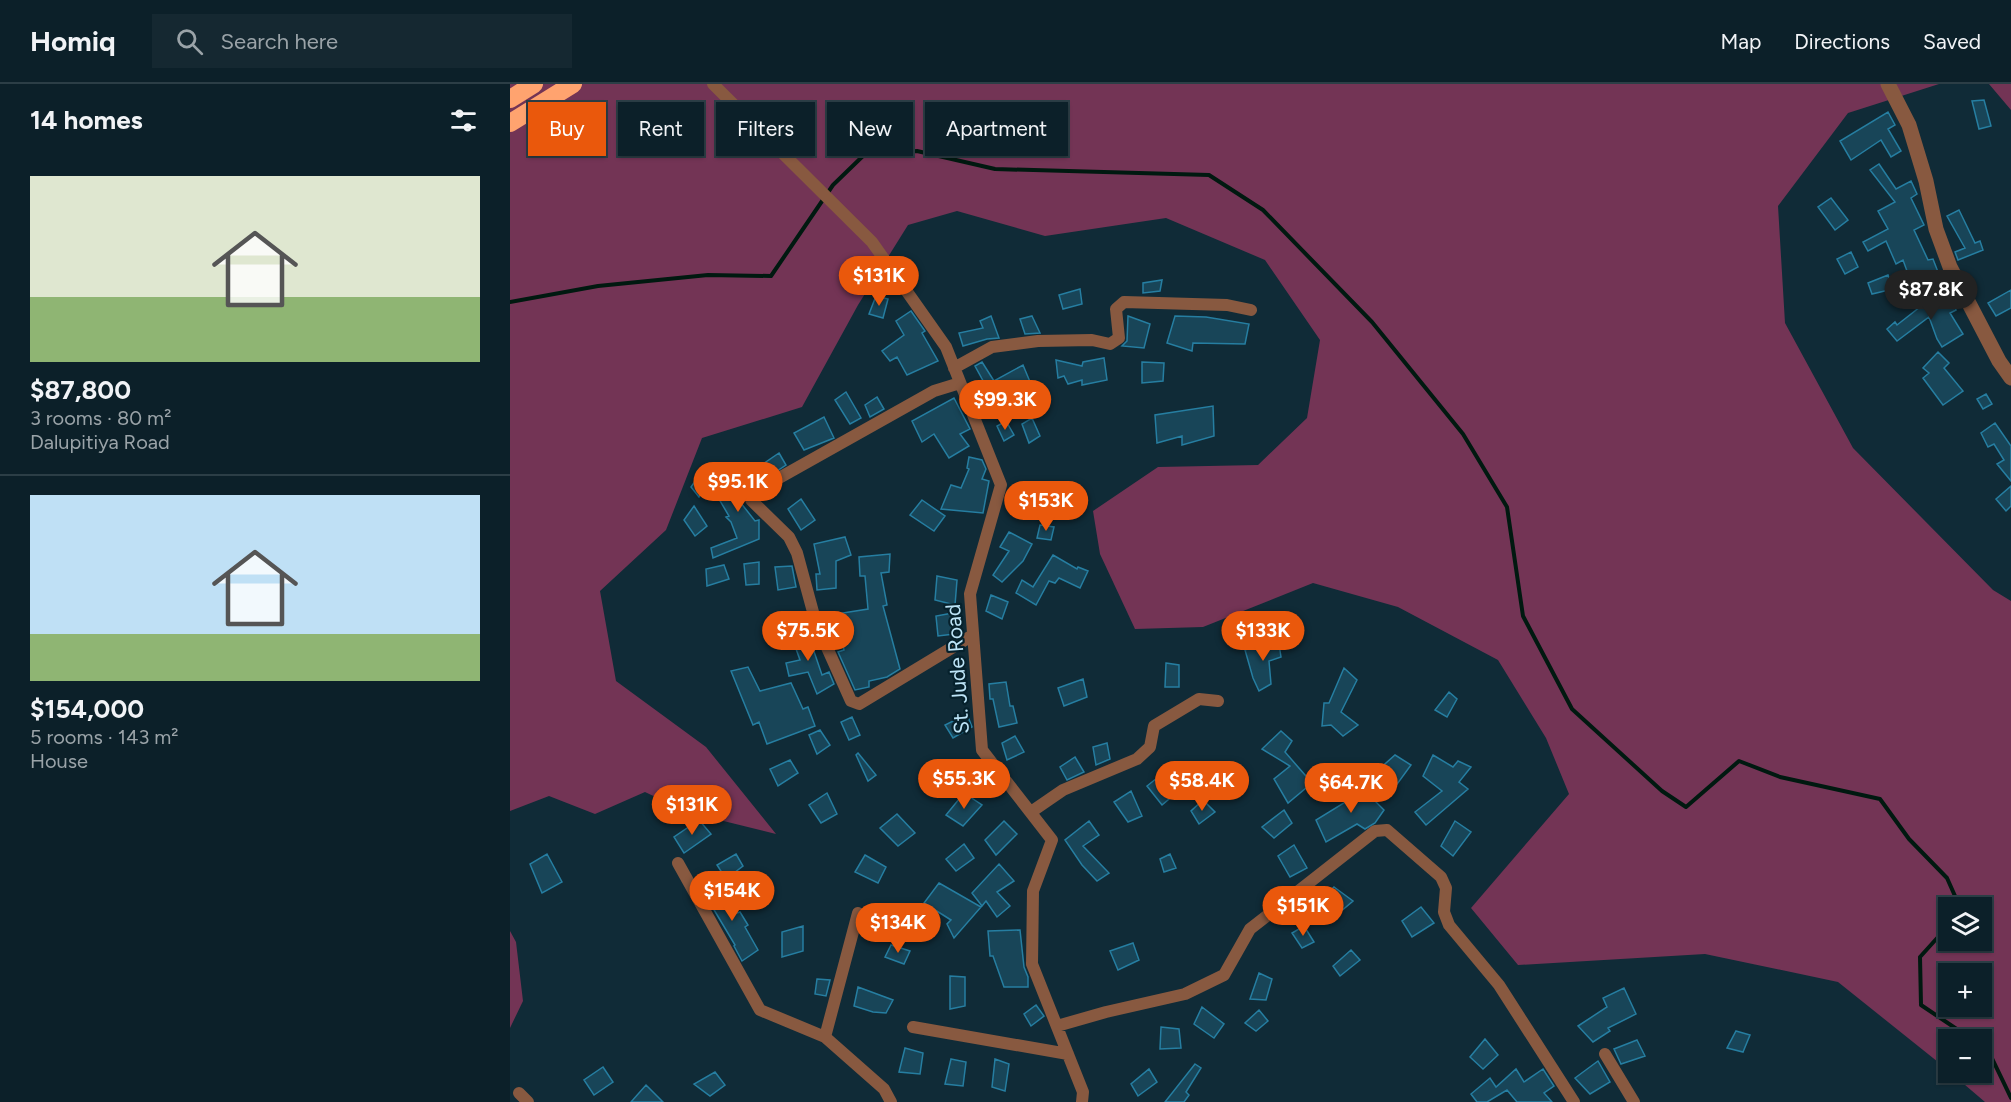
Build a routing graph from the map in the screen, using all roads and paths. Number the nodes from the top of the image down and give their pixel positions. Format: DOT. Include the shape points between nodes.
graph roads {
  1 [pos="534,84"];
  2 [pos="573,84"];
  3 [pos="713,84"];
  4 [pos="1888,84"];
  5 [pos="510,99"];
  6 [pos="510,123"];
  7 [pos="1251,310"];
  8 [pos="954,368"];
  9 [pos="2011,378"];
  10 [pos="960,383"];
  11 [pos="779,478"];
  12 [pos="751,500"];
  13 [pos="973,635"];
  14 [pos="1218,701"];
  15 [pos="1031,812"];
  16 [pos="678,863"];
  17 [pos="858,913"];
  18 [pos="1057,1026"];
  19 [pos="912,1027"];
  20 [pos="825,1037"];
  21 [pos="1605,1053"];
  22 [pos="1068,1054"];
  23 [pos="891,1102"];
  24 [pos="1082,1102"];
  25 [pos="1575,1102"];
  26 [pos="1634,1102"];
  1 -- 5 [label="highway"];
  2 -- 6 [label="highway"];
  3 -- 8 [label="street, St. Jude Road" via="872,242 946,347"];
  4 -- 9 [label="street" via="1912,135 1950,267"];
  7 -- 8 [label="street" via="1227,305 1124,302 1116,309 1119,338 1110,344 1070,340 992,347"];
  8 -- 10 [label="street, St. Jude Road"];
  10 -- 11 [label="street" via="934,391"];
  10 -- 13 [label="street, St. Jude Road" via="1001,486 970,594"];
  12 -- 13 [label="street" via="789,537 797,553 816,623 851,701 859,704"];
  13 -- 15 [label="street, St. Jude Road" via="982,750"];
  14 -- 15 [label="street" via="1199,699 1154,726 1150,747 1137,759 1063,790"];
  15 -- 18 [label="street, St. Jude Road" via="1052,840 1033,891 1032,964"];
  16 -- 20 [label="street" via="760,1010"];
  17 -- 20 [label="street"];
  18 -- 22 [label="street, St. Jude Road"];
  18 -- 25 [label="street" via="1185,994 1224,975 1250,929 1375,831 1386,830 1441,877 1446,888 1444,912 1449,925 1499,985"];
  19 -- 22 [label="street"];
  20 -- 23 [label="street" via="884,1089"];
  21 -- 26 [label="street"];
  22 -- 24 [label="street, St. Jude Road" via="1083,1092"];
}
